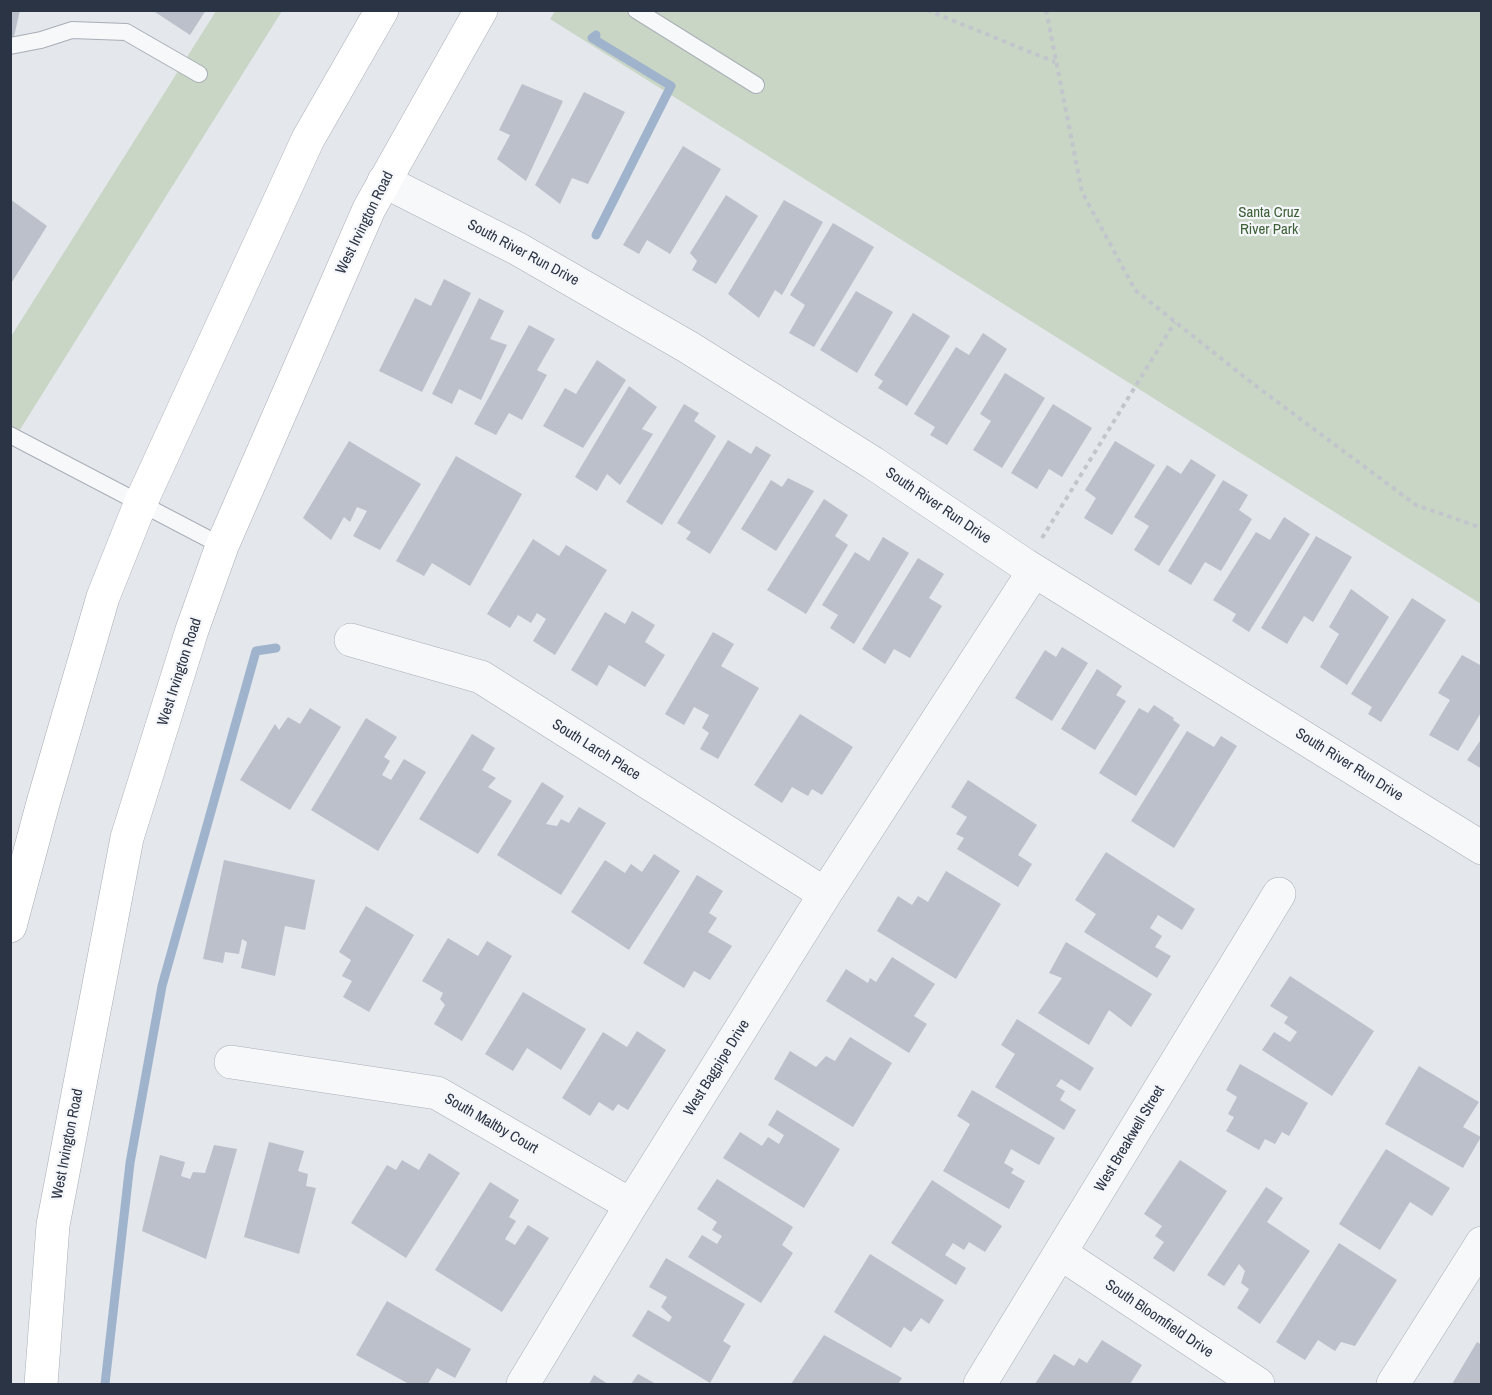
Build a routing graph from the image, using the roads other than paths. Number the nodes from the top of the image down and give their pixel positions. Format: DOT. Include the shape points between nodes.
graph roads {
  1 [pos="382,10"];
  2 [pos="481,10"];
  3 [pos="636,10"];
  4 [pos="10,46"];
  5 [pos="199,74"];
  6 [pos="756,85"];
  7 [pos="384,181"];
  8 [pos="10,435"];
  9 [pos="141,502"];
  10 [pos="222,546"];
  11 [pos="1030,568"];
  12 [pos="351,640"];
  13 [pos="1482,848"];
  14 [pos="825,894"];
  15 [pos="1279,894"];
  16 [pos="10,926"];
  17 [pos="231,1062"];
  18 [pos="631,1205"];
  19 [pos="1482,1244"];
  20 [pos="1060,1253"];
  21 [pos="42,1384"];
  22 [pos="523,1384"];
  23 [pos="981,1384"];
  24 [pos="1258,1384"];
  25 [pos="1393,1384"];
  1 -- 9 [label="main road" via="308,139"];
  2 -- 7 [label="main road, West Irvington Road"];
  3 -- 6 [label="lane"];
  4 -- 5 [label="lane" via="72,30 126,32"];
  7 -- 10 [label="main road, West Irvington Road"];
  7 -- 11 [label="street, South River Run Drive" via="518,249 688,347"];
  8 -- 9 [label="lane"];
  9 -- 10 [label="lane"];
  9 -- 16 [label="main road" via="103,597"];
  10 -- 21 [label="main road, West Irvington Road" via="127,838 53,1225"];
  11 -- 13 [label="street, South River Run Drive"];
  11 -- 14 [label="street, West Bagpipe Drive" via="917,755"];
  12 -- 14 [label="street, South Larch Place" via="481,677"];
  14 -- 18 [label="street, West Bagpipe Drive"];
  15 -- 20 [label="street, West Breakwell Street"];
  17 -- 18 [label="street, South Maltby Court" via="437,1093"];
  18 -- 22 [label="street, West Bagpipe Drive"];
  19 -- 25 [label="street"];
  20 -- 23 [label="street, West Breakwell Street"];
  20 -- 24 [label="street, South Bloomfield Drive"];
}
